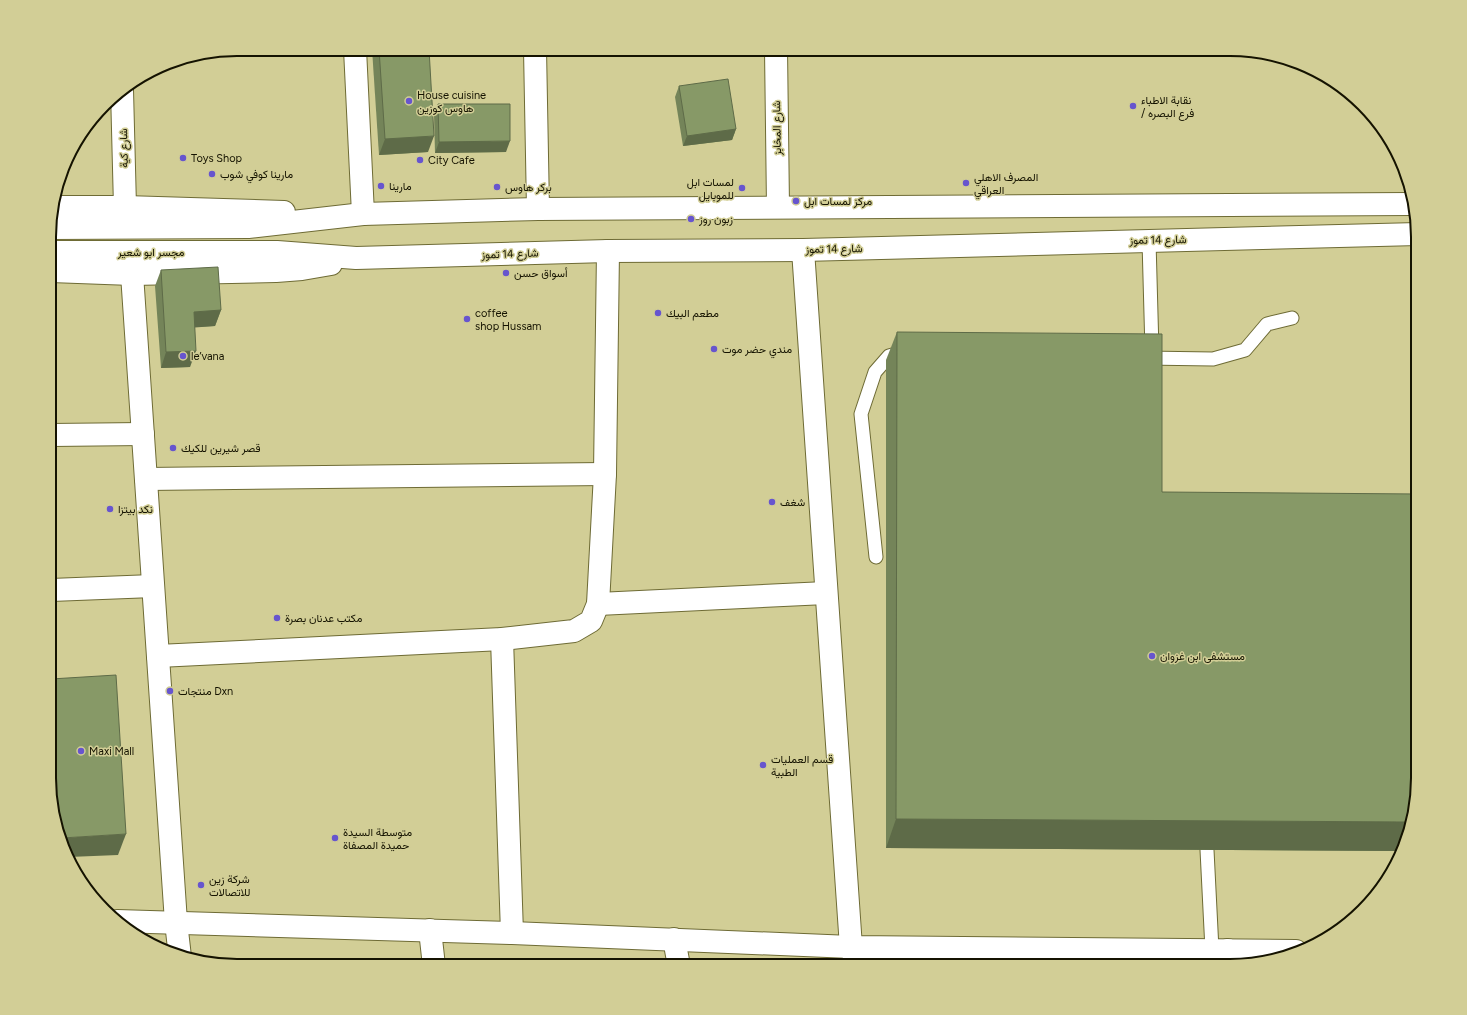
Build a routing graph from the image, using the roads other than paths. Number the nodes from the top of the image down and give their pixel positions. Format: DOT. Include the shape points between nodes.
graph roads {
  1 [pos="355,56"];
  2 [pos="535,56"];
  3 [pos="776,56"];
  4 [pos="122,97"];
  5 [pos="1408,200"];
  6 [pos="58,207"];
  7 [pos="125,207"];
  8 [pos="778,207"];
  9 [pos="538,209"];
  10 [pos="363,214"];
  11 [pos="56,228"];
  12 [pos="1411,234"];
  13 [pos="1149,241"];
  14 [pos="803,250"];
  15 [pos="608,251"];
  16 [pos="56,252"];
  17 [pos="251,252"];
  18 [pos="356,258"];
  19 [pos="56,271"];
  20 [pos="132,274"];
  21 [pos="1292,318"];
  22 [pos="912,349"];
  23 [pos="1129,357"];
  24 [pos="1153,358"];
  25 [pos="143,434"];
  26 [pos="56,435"];
  27 [pos="606,474"];
  28 [pos="146,479"];
  29 [pos="876,557"];
  30 [pos="153,586"];
  31 [pos="56,590"];
  32 [pos="826,593"];
  33 [pos="598,604"];
  34 [pos="502,639"];
  35 [pos="158,656"];
  36 [pos="1207,850"];
  37 [pos="126,921"];
  38 [pos="176,922"];
  39 [pos="430,930"];
  40 [pos="512,933"];
  41 [pos="674,939"];
  42 [pos="179,949"];
  43 [pos="1280,952"];
  44 [pos="1223,955"];
  45 [pos="854,956"];
  46 [pos="1175,958"];
  47 [pos="433,959"];
  48 [pos="678,959"];
  1 -- 10 [label="street"];
  2 -- 9 [label="street"];
  3 -- 8 [label="street, شارع المخابز"];
  4 -- 7 [label="street, شارع كية"];
  5 -- 8 [label="street"];
  6 -- 7 [label="street"];
  7 -- 10 [label="street"];
  8 -- 9 [label="street"];
  9 -- 10 [label="street"];
  10 -- 11 [label="street" via="248,227"];
  12 -- 13 [label="street, شارع 14 تموز"];
  13 -- 14 [label="street, شارع 14 تموز"];
  13 -- 24 [label="lane"];
  14 -- 15 [label="street, شارع 14 تموز"];
  14 -- 32 [label="street"];
  15 -- 18 [label="street, شارع 14 تموز"];
  15 -- 27 [label="street"];
  16 -- 17 [label="street, مجسر ابو شعير"];
  17 -- 18 [label="street, شارع 14 تموز"];
  18 -- 20 [label="street" via="276,271"];
  19 -- 20 [label="street"];
  20 -- 25 [label="street"];
  21 -- 24 [label="lane" via="1267,324 1245,350 1213,359"];
  22 -- 29 [label="lane" via="889,356 875,372 861,414"];
  23 -- 24 [label="lane"];
  25 -- 26 [label="street"];
  25 -- 28 [label="street"];
  27 -- 28 [label="street"];
  27 -- 33 [label="street"];
  28 -- 30 [label="street"];
  30 -- 31 [label="street"];
  30 -- 35 [label="street"];
  32 -- 33 [label="street"];
  32 -- 45 [label="street"];
  33 -- 34 [label="street" via="591,621 574,631"];
  34 -- 35 [label="street"];
  34 -- 40 [label="street"];
  35 -- 38 [label="street"];
  36 -- 44 [label="lane"];
  37 -- 38 [label="street"];
  38 -- 39 [label="street"];
  38 -- 42 [label="street"];
  39 -- 40 [label="street"];
  39 -- 47 [label="street"];
  40 -- 41 [label="street"];
  41 -- 45 [label="street"];
  41 -- 48 [label="street"];
  43 -- 44 [label="street"];
  44 -- 46 [label="street"];
  45 -- 46 [label="street"];
}
